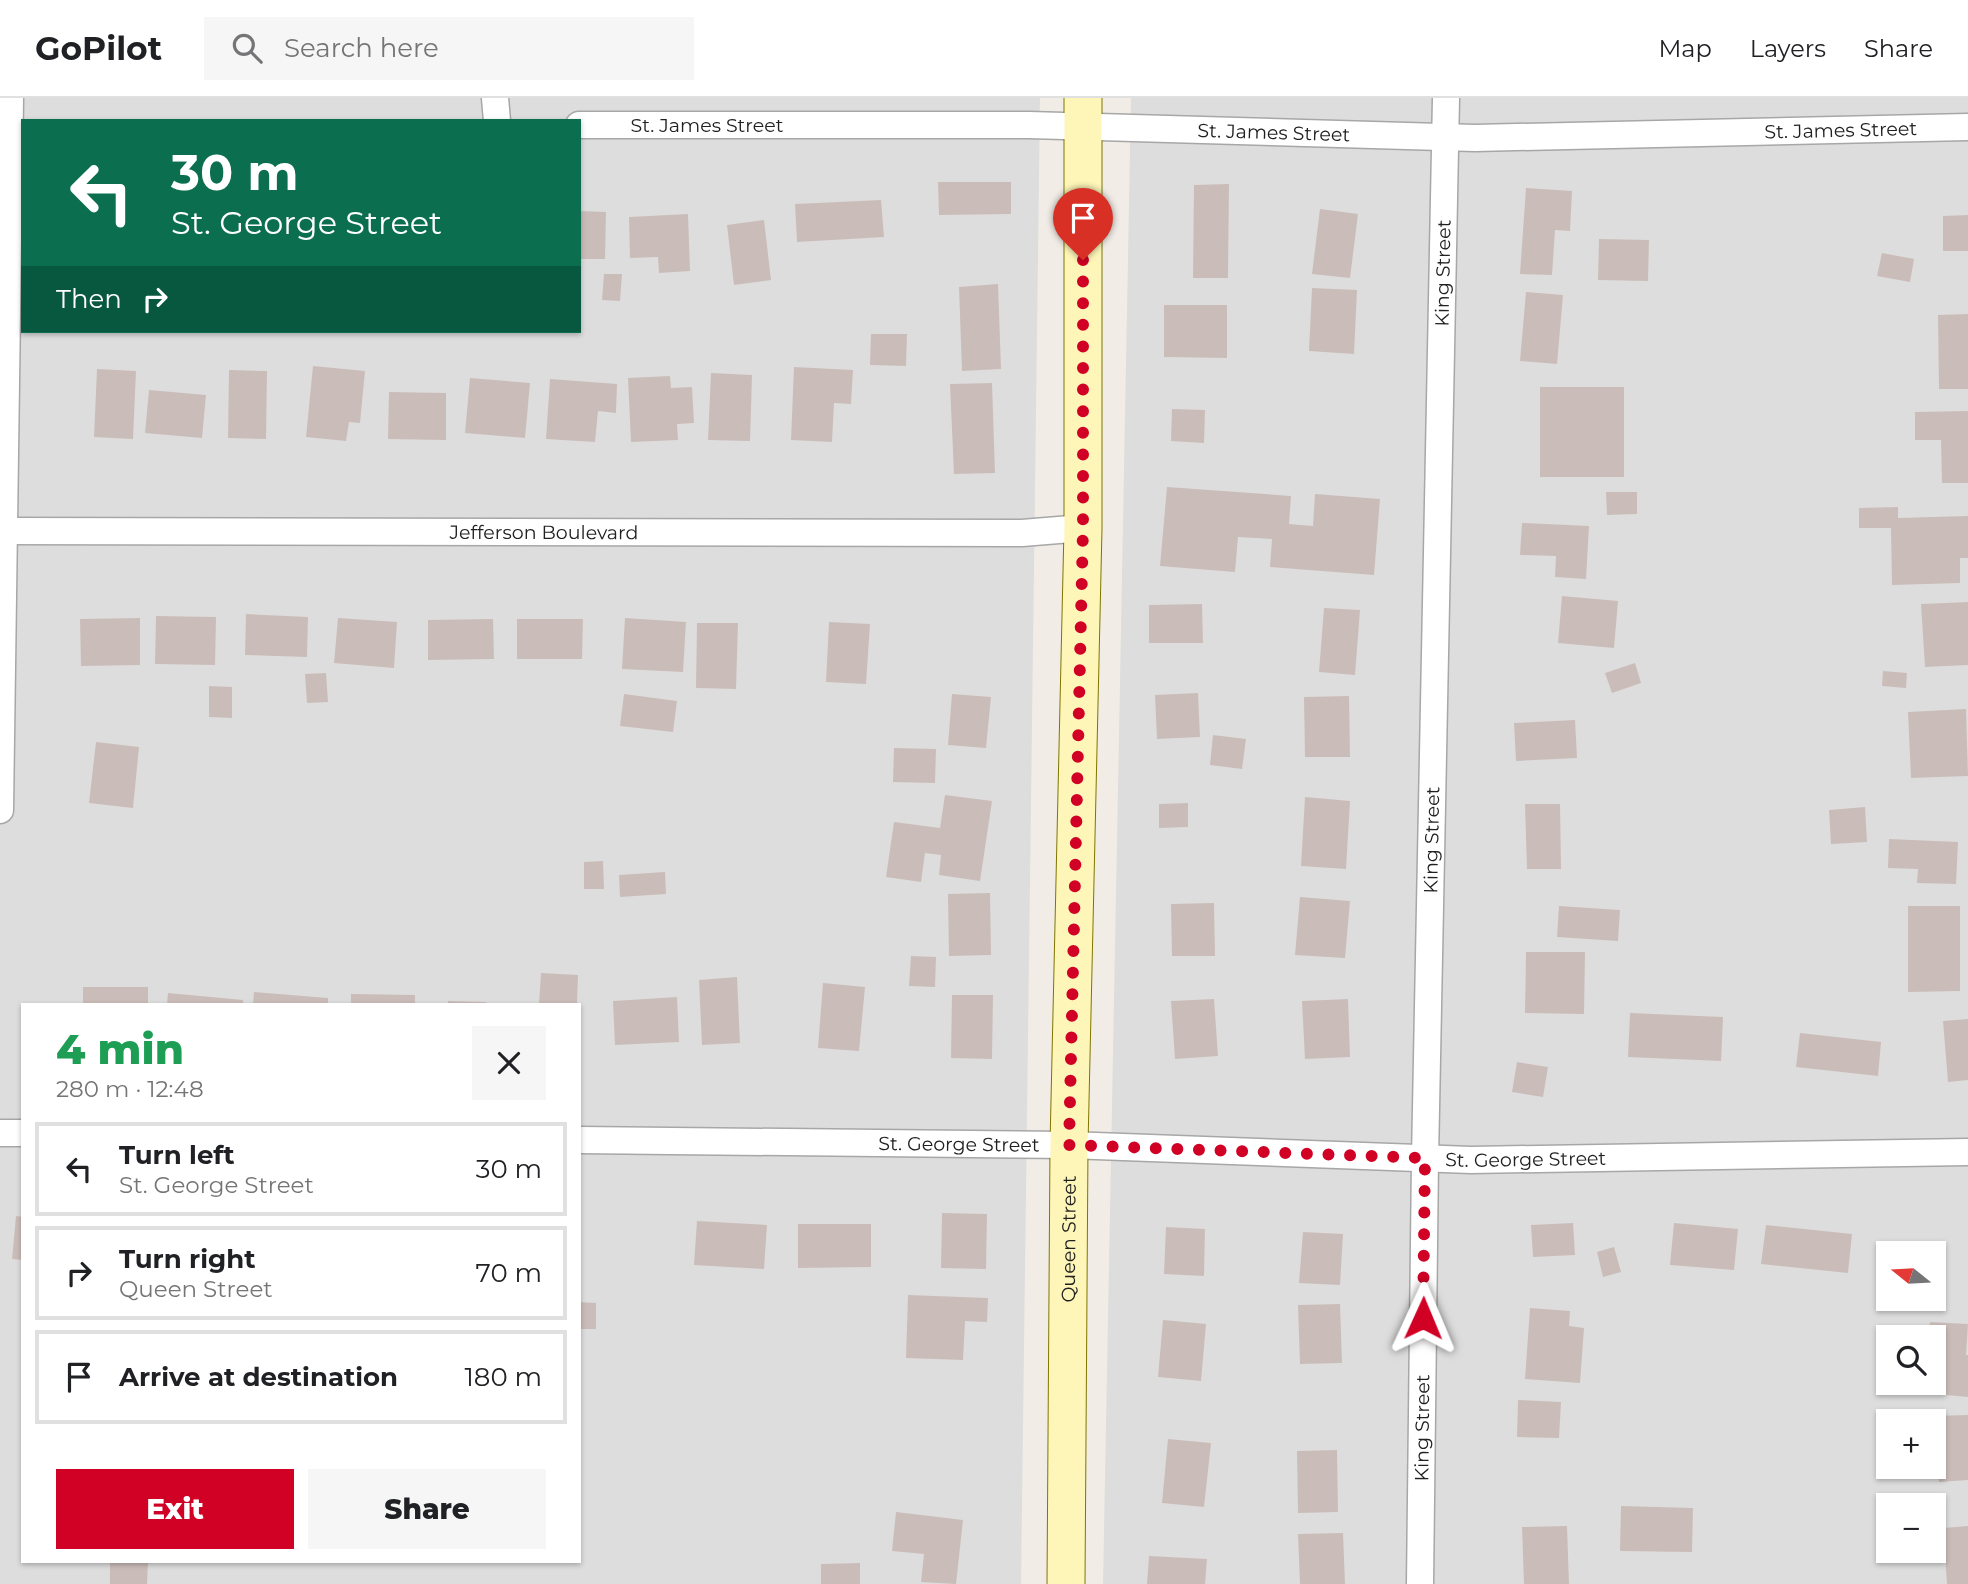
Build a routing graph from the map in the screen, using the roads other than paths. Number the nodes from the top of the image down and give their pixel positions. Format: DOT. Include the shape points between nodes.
graph roads {
  1 [pos="10,98"];
  2 [pos="495,98"];
  3 [pos="1446,98"];
  4 [pos="1083,112"];
  5 [pos="497,119"];
  6 [pos="581,125"];
  7 [pos="1968,127"];
  8 [pos="15,133"];
  9 [pos="1446,138"];
  10 [pos="1083,528"];
  11 [pos="5,531"];
  12 [pos="0,810"];
  13 [pos="0,1133"];
  14 [pos="21,1133"];
  15 [pos="581,1140"];
  16 [pos="1069,1145"];
  17 [pos="1968,1152"];
  18 [pos="1425,1158"];
  19 [pos="1066,1584"];
  20 [pos="1420,1584"];
  1 -- 8 [label="street"];
  2 -- 5 [label="street"];
  3 -- 9 [label="street, King Street"];
  4 -- 6 [label="street, St. James Street"];
  4 -- 9 [label="street, St. James Street"];
  4 -- 10 [label="main road, Queen Street"];
  7 -- 9 [label="street, St. James Street"];
  8 -- 11 [label="street"];
  9 -- 18 [label="street, King Street"];
  10 -- 11 [label="street, Jefferson Boulevard" via="1022,533"];
  10 -- 16 [label="main road, Queen Street"];
  11 -- 12 [label="street"];
  13 -- 14 [label="street"];
  15 -- 16 [label="street, St. George Street"];
  16 -- 18 [label="street, St. George Street"];
  16 -- 19 [label="main road, Queen Street"];
  17 -- 18 [label="street, St. George Street"];
  18 -- 20 [label="street, King Street"];
}
